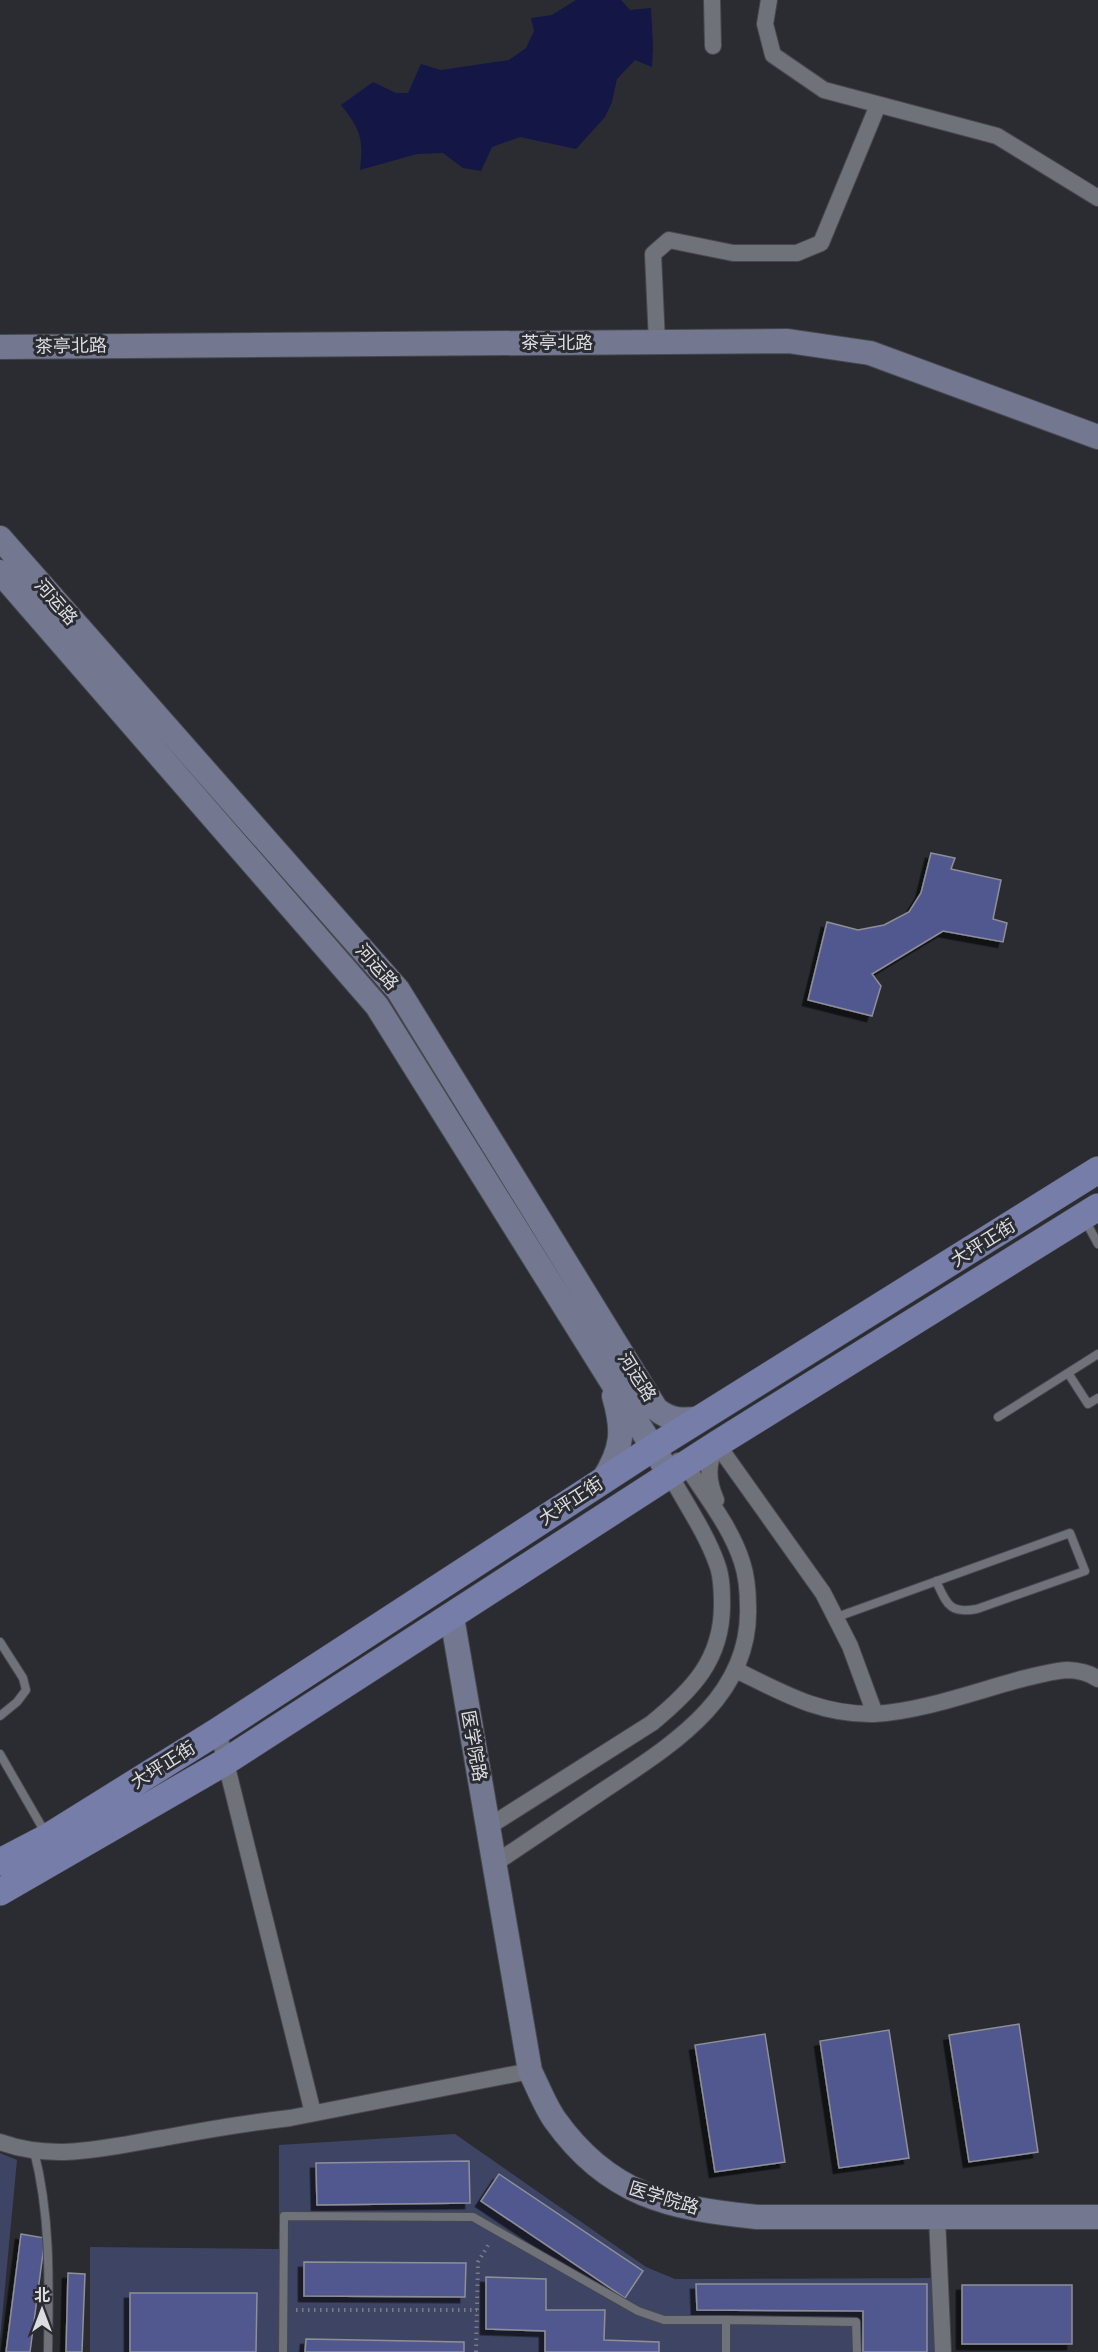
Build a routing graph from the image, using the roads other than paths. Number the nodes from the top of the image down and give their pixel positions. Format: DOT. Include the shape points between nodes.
graph roads {
  1 [pos="712,0"];
  2 [pos="769,0"];
  3 [pos="713,46"];
  4 [pos="878,105"];
  5 [pos="1098,198"];
  6 [pos="657,343"];
  7 [pos="0,347"];
  8 [pos="1098,437"];
  9 [pos="0,538"];
  10 [pos="0,572"];
  11 [pos="1098,1170"];
  12 [pos="1091,1212"];
  13 [pos="1098,1244"];
  14 [pos="1098,1354"];
  15 [pos="1068,1373"];
  16 [pos="610,1379"];
  17 [pos="1098,1398"];
  18 [pos="998,1417"];
  19 [pos="701,1418"];
  20 [pos="717,1444"];
  21 [pos="652,1448"];
  22 [pos="677,1469"];
  23 [pos="603,1480"];
  24 [pos="733,1539"];
  25 [pos="936,1581"];
  26 [pos="452,1617"];
  27 [pos="837,1617"];
  28 [pos="0,1642"];
  29 [pos="736,1670"];
  30 [pos="1098,1678"];
  31 [pos="875,1714"];
  32 [pos="0,1716"];
  33 [pos="218,1731"];
  34 [pos="0,1754"];
  35 [pos="225,1762"];
  36 [pos="488,1827"];
  37 [pos="54,1847"];
  38 [pos="0,1862"];
  39 [pos="494,1864"];
  40 [pos="0,1892"];
  41 [pos="530,2071"];
  42 [pos="313,2113"];
  43 [pos="0,2142"];
  44 [pos="34,2151"];
  45 [pos="937,2217"];
  46 [pos="1098,2217"];
  47 [pos="726,2320"];
  48 [pos="48,2352"];
  49 [pos="283,2352"];
  50 [pos="726,2352"];
  51 [pos="857,2352"];
  52 [pos="943,2352"];
  1 -- 3 [label="street"];
  2 -- 4 [label="street" via="765,24 773,55 824,90"];
  4 -- 5 [label="street" via="997,136"];
  4 -- 6 [label="street" via="821,243 797,253 733,253 669,240 653,254"];
  6 -- 7 [label="main road, 茶亭北路"];
  6 -- 8 [label="main road, 茶亭北路" via="788,341 870,353"];
  9 -- 19 [label="main road, 河运路" via="398,990 656,1408 676,1419"];
  10 -- 16 [label="main road, 河运路" via="377,1006"];
  11 -- 19 [label="main road, 大坪正街"];
  12 -- 13 [label="lane"];
  12 -- 20 [label="main road, 大坪正街"];
  14 -- 15 [label="lane"];
  15 -- 17 [label="lane" via="1088,1404"];
  15 -- 18 [label="lane"];
  16 -- 21 [label="main road, 河运路"];
  16 -- 23 [label="main road" via="621,1419 621,1436 614,1463"];
  19 -- 21 [label="main road, 大坪正街"];
  20 -- 22 [label="main road, 大坪正街"];
  20 -- 24 [label="street" via="709,1465 710,1485"];
  20 -- 27 [label="street"];
  21 -- 22 [label="main road, 河运路"];
  21 -- 23 [label="main road, 大坪正街"];
  22 -- 24 [label="street"];
  22 -- 26 [label="main road, 大坪正街"];
  22 -- 36 [label="street" via="718,1568 722,1617 719,1639 708,1664 677,1703 652,1723"];
  23 -- 33 [label="main road, 大坪正街"];
  24 -- 29 [label="street" via="743,1563 749,1619"];
  25 -- 25 [label="lane" via="946,1602 953,1609 964,1611 1085,1571 1070,1533"];
  25 -- 27 [label="lane"];
  26 -- 35 [label="main road, 大坪正街"];
  26 -- 36 [label="main road, 医学院路"];
  27 -- 31 [label="street"];
  28 -- 32 [label="lane" via="23,1678 26,1690"];
  29 -- 31 [label="street" via="808,1705"];
  29 -- 39 [label="street" via="720,1698 669,1747"];
  30 -- 31 [label="street" via="1070,1670 1047,1673"];
  33 -- 35 [label="street"];
  33 -- 37 [label="main road, 大坪正街"];
  34 -- 37 [label="lane"];
  35 -- 37 [label="main road, 大坪正街"];
  35 -- 42 [label="street"];
  36 -- 39 [label="main road, 医学院路"];
  37 -- 38 [label="main road"];
  37 -- 40 [label="main road"];
  39 -- 41 [label="main road, 医学院路"];
  41 -- 42 [label="street"];
  41 -- 45 [label="main road, 医学院路" via="554,2119 585,2156 619,2183 661,2201 758,2217"];
  42 -- 44 [label="street" via="78,2152"];
  43 -- 44 [label="street"];
  44 -- 48 [label="lane" via="50,2252"];
  45 -- 46 [label="main road, 医学院路"];
  45 -- 52 [label="street"];
  47 -- 49 [label="lane" via="663,2320 638,2311 473,2217 284,2216"];
  47 -- 50 [label="lane"];
  47 -- 51 [label="lane" via="856,2322"];
}
